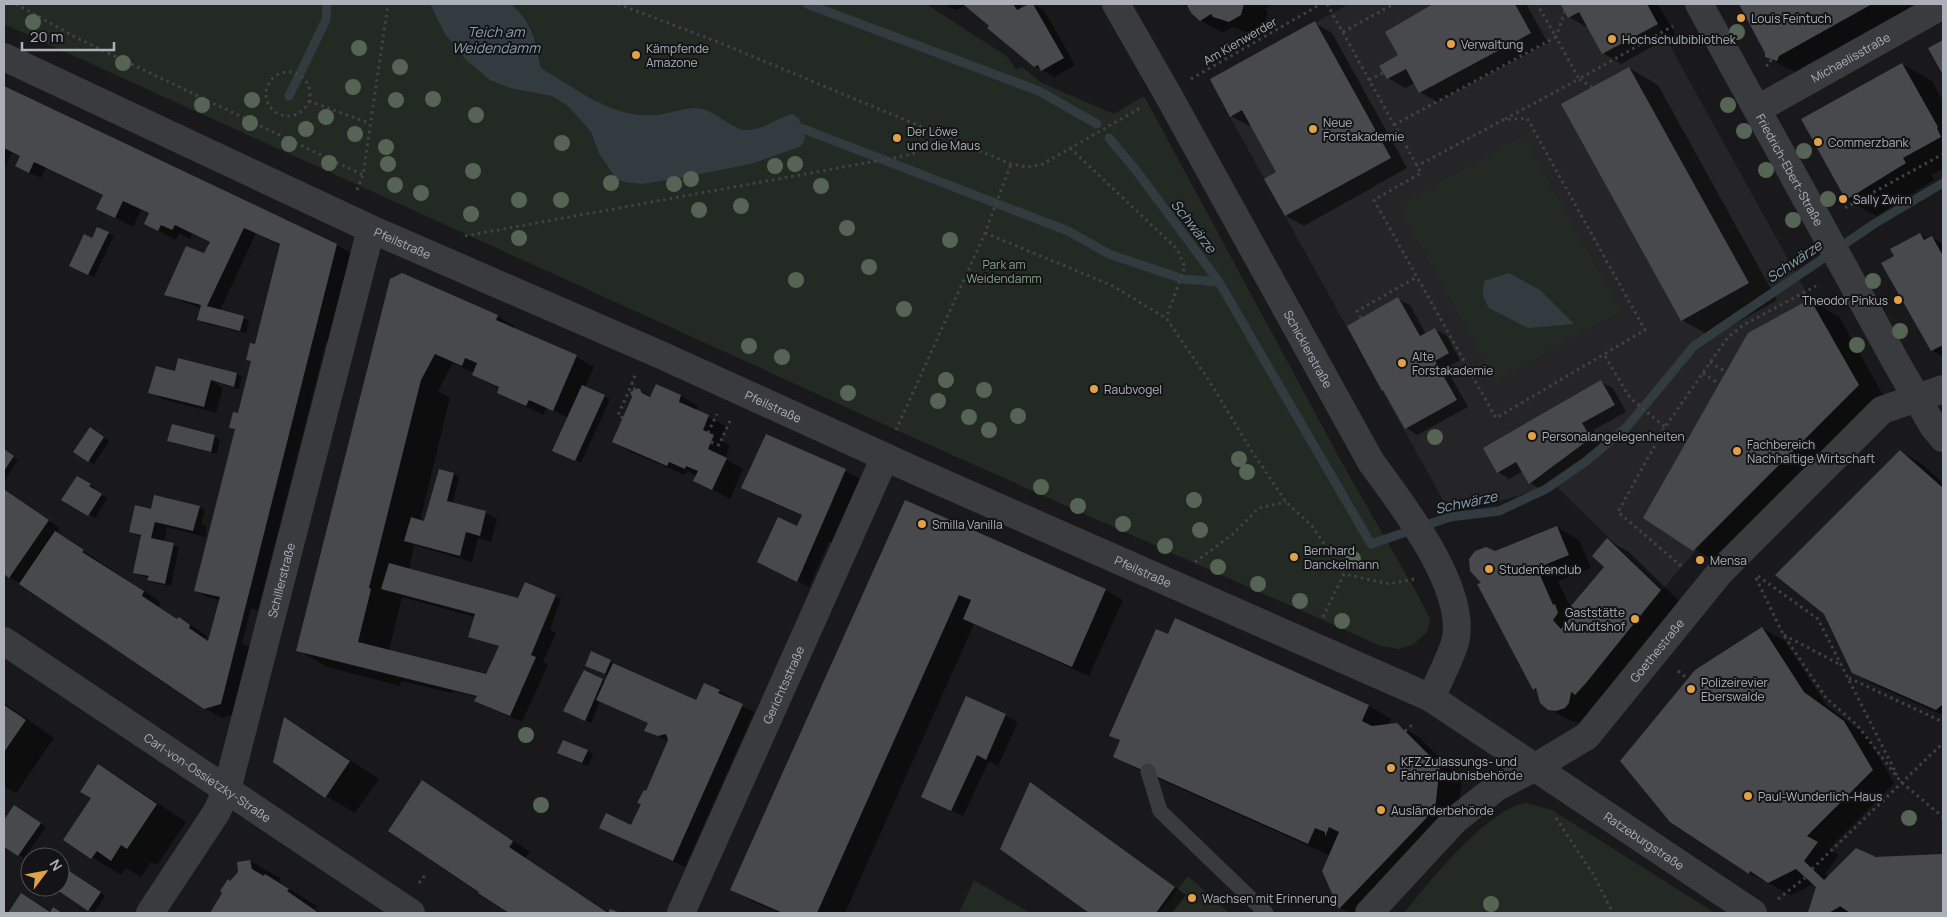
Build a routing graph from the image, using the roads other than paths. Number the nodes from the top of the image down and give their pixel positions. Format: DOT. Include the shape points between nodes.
graph roads {
  1 [pos="1116,4"];
  2 [pos="1699,4"];
  3 [pos="1943,6"];
  4 [pos="4,57"];
  5 [pos="1758,109"];
  6 [pos="371,229"];
  7 [pos="1943,389"];
  8 [pos="1916,397"];
  9 [pos="1943,438"];
  10 [pos="890,445"];
  11 [pos="4,641"];
  12 [pos="1431,698"];
  13 [pos="1534,768"];
  14 [pos="1148,771"];
  15 [pos="227,790"];
  16 [pos="414,900"];
  17 [pos="1765,907"];
  18 [pos="150,913"];
  19 [pos="681,913"];
  20 [pos="1266,913"];
  21 [pos="1370,913"];
  1 -- 12 [label="street, Schicklerstraße" via="1371,462 1406,509 1434,557 1457,617 1456,639"];
  2 -- 5 [label="street, Friedrich-Ebert-Straße"];
  3 -- 5 [label="street, Michaelisstraße"];
  4 -- 6 [label="street, Pfeilstraße"];
  5 -- 8 [label="street, Friedrich-Ebert-Straße" via="1833,251"];
  6 -- 10 [label="street, Pfeilstraße" via="661,355"];
  6 -- 15 [label="street, Schillerstraße"];
  7 -- 8 [label="street, Goethestraße"];
  8 -- 9 [label="street, Friedrich-Ebert-Straße"];
  8 -- 13 [label="street, Goethestraße" via="1882,410 1866,425 1721,571 1587,736"];
  10 -- 12 [label="street, Pfeilstraße"];
  10 -- 19 [label="street, Gerichtsstraße"];
  11 -- 15 [label="street, Carl-von-Ossietzky-Straße"];
  12 -- 13 [label="street, Pfeilstraße"];
  13 -- 17 [label="street, Ratzeburgstraße"];
  13 -- 21 [label="street, Goethestraße" via="1497,787 1455,820"];
  14 -- 20 [label="lane" via="1160,811"];
  15 -- 16 [label="street, Carl-von-Ossietzky-Straße"];
  15 -- 18 [label="street, Schillerstraße" via="216,813"];
}
